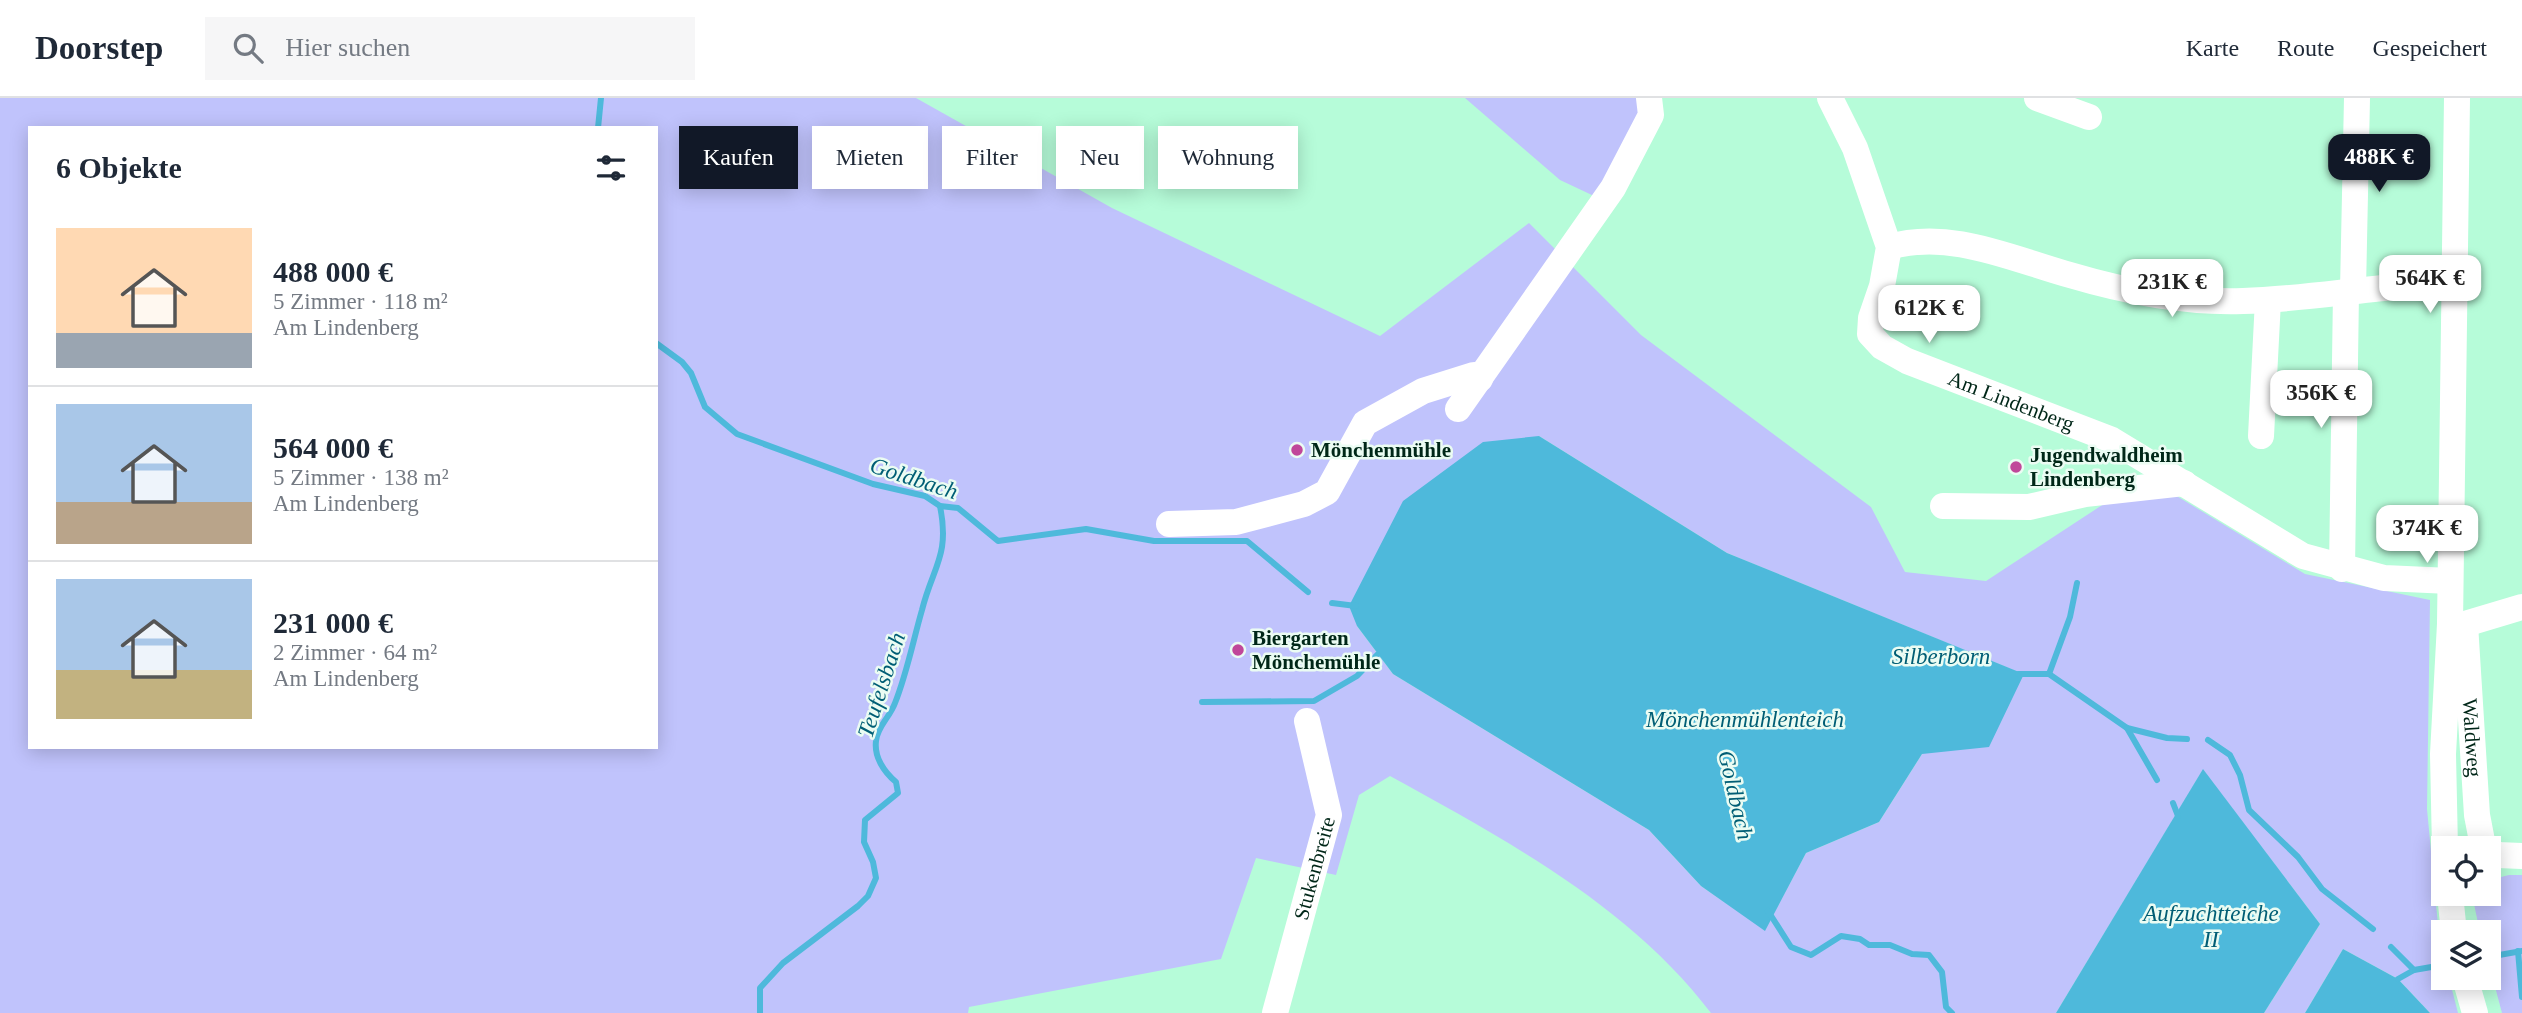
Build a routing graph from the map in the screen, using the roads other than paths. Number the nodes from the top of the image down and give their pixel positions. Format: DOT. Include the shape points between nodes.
graph roads {
  1 [pos="1649,98"];
  2 [pos="1830,98"];
  3 [pos="2037,98"];
  4 [pos="2357,98"];
  5 [pos="2457,98"];
  6 [pos="2089,117"];
  7 [pos="1889,247"];
  8 [pos="2455,284"];
  9 [pos="2350,291"];
  10 [pos="2268,300"];
  11 [pos="1480,379"];
  12 [pos="1458,409"];
  13 [pos="2261,436"];
  14 [pos="2184,483"];
  15 [pos="1943,506"];
  16 [pos="1169,524"];
  17 [pos="2342,569"];
  18 [pos="2450,589"];
  19 [pos="2522,607"];
  20 [pos="2457,624"];
  21 [pos="1307,721"];
  22 [pos="2445,836"];
  23 [pos="2481,836"];
  24 [pos="2501,855"];
  25 [pos="2522,856"];
  26 [pos="2468,990"];
  27 [pos="1275,1013"];
  28 [pos="2475,1013"];
  1 -- 11 [label="street" via="1651,116 1613,188"];
  2 -- 7 [label="street" via="1855,148"];
  3 -- 6 [label="street"];
  4 -- 9 [label="street"];
  5 -- 8 [label="street"];
  7 -- 10 [label="street" via="1918,240 1976,246 2108,285 2195,298"];
  7 -- 14 [label="street, Am Lindenberg" via="1871,318 1870,334 1882,348 2112,440"];
  8 -- 9 [label="street"];
  8 -- 18 [label="street"];
  9 -- 10 [label="street"];
  9 -- 17 [label="street"];
  10 -- 13 [label="street"];
  11 -- 12 [label="street"];
  11 -- 16 [label="street" via="1474,375 1423,391 1365,422 1327,492 1304,504 1236,522"];
  14 -- 15 [label="street" via="2085,494 2029,507"];
  14 -- 17 [label="street, Am Lindenberg" via="2293,550"];
  17 -- 18 [label="street, Am Lindenberg"];
  18 -- 20 [label="street"];
  19 -- 20 [label="street"];
  20 -- 22 [label="street" via="2443,754"];
  20 -- 23 [label="street, Waldweg"];
  21 -- 27 [label="street, Stukenbreite" via="1329,815"];
  24 -- 25 [label="street, Waldweg"];
  26 -- 28 [label="street"];
}
